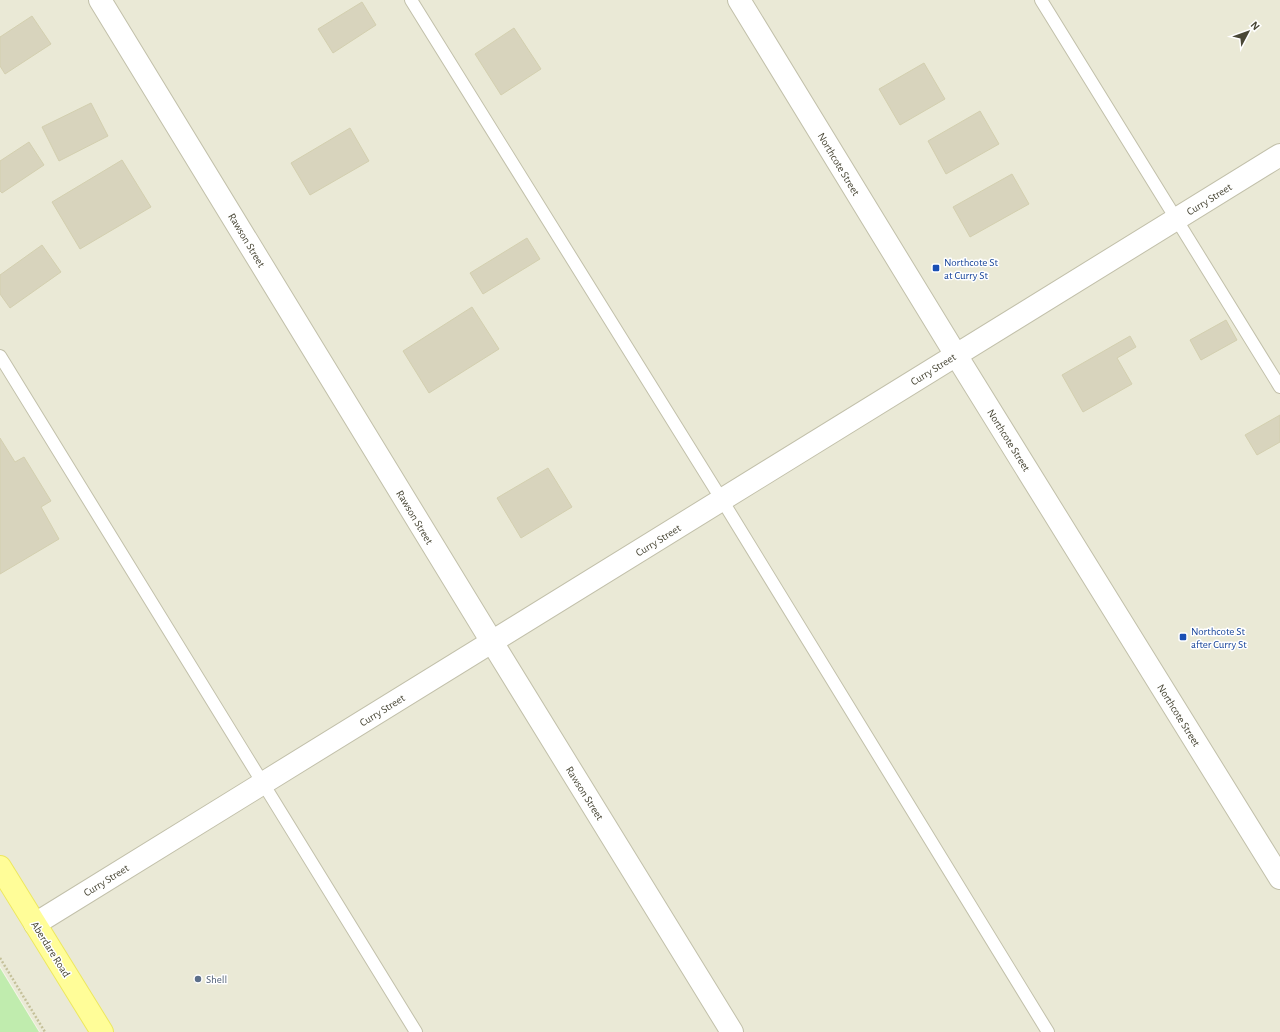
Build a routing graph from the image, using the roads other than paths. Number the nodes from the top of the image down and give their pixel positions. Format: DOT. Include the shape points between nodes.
graph roads {
  1 [pos="100,0"];
  2 [pos="411,0"];
  3 [pos="739,0"];
  4 [pos="1041,0"];
  5 [pos="1280,155"];
  6 [pos="1176,219"];
  7 [pos="956,355"];
  8 [pos="0,356"];
  9 [pos="1280,388"];
  10 [pos="722,500"];
  11 [pos="492,642"];
  12 [pos="263,783"];
  13 [pos="0,867"];
  14 [pos="1280,878"];
  15 [pos="35,924"];
  16 [pos="102,1032"];
  17 [pos="416,1032"];
  18 [pos="732,1032"];
  19 [pos="1048,1032"];
  1 -- 11 [label="street, Rawson Street"];
  2 -- 10 [label="lane"];
  3 -- 7 [label="street, Northcote Street"];
  4 -- 6 [label="lane"];
  5 -- 6 [label="street, Curry Street"];
  6 -- 7 [label="street, Curry Street"];
  6 -- 9 [label="lane"];
  7 -- 10 [label="street, Curry Street"];
  7 -- 14 [label="street, Northcote Street"];
  8 -- 12 [label="lane"];
  10 -- 11 [label="street, Curry Street"];
  10 -- 19 [label="lane"];
  11 -- 12 [label="street, Curry Street"];
  11 -- 18 [label="street, Rawson Street"];
  12 -- 15 [label="street, Curry Street"];
  12 -- 17 [label="lane"];
  13 -- 15 [label="main road, Aberdare Road"];
  15 -- 16 [label="main road, Aberdare Road"];
}
